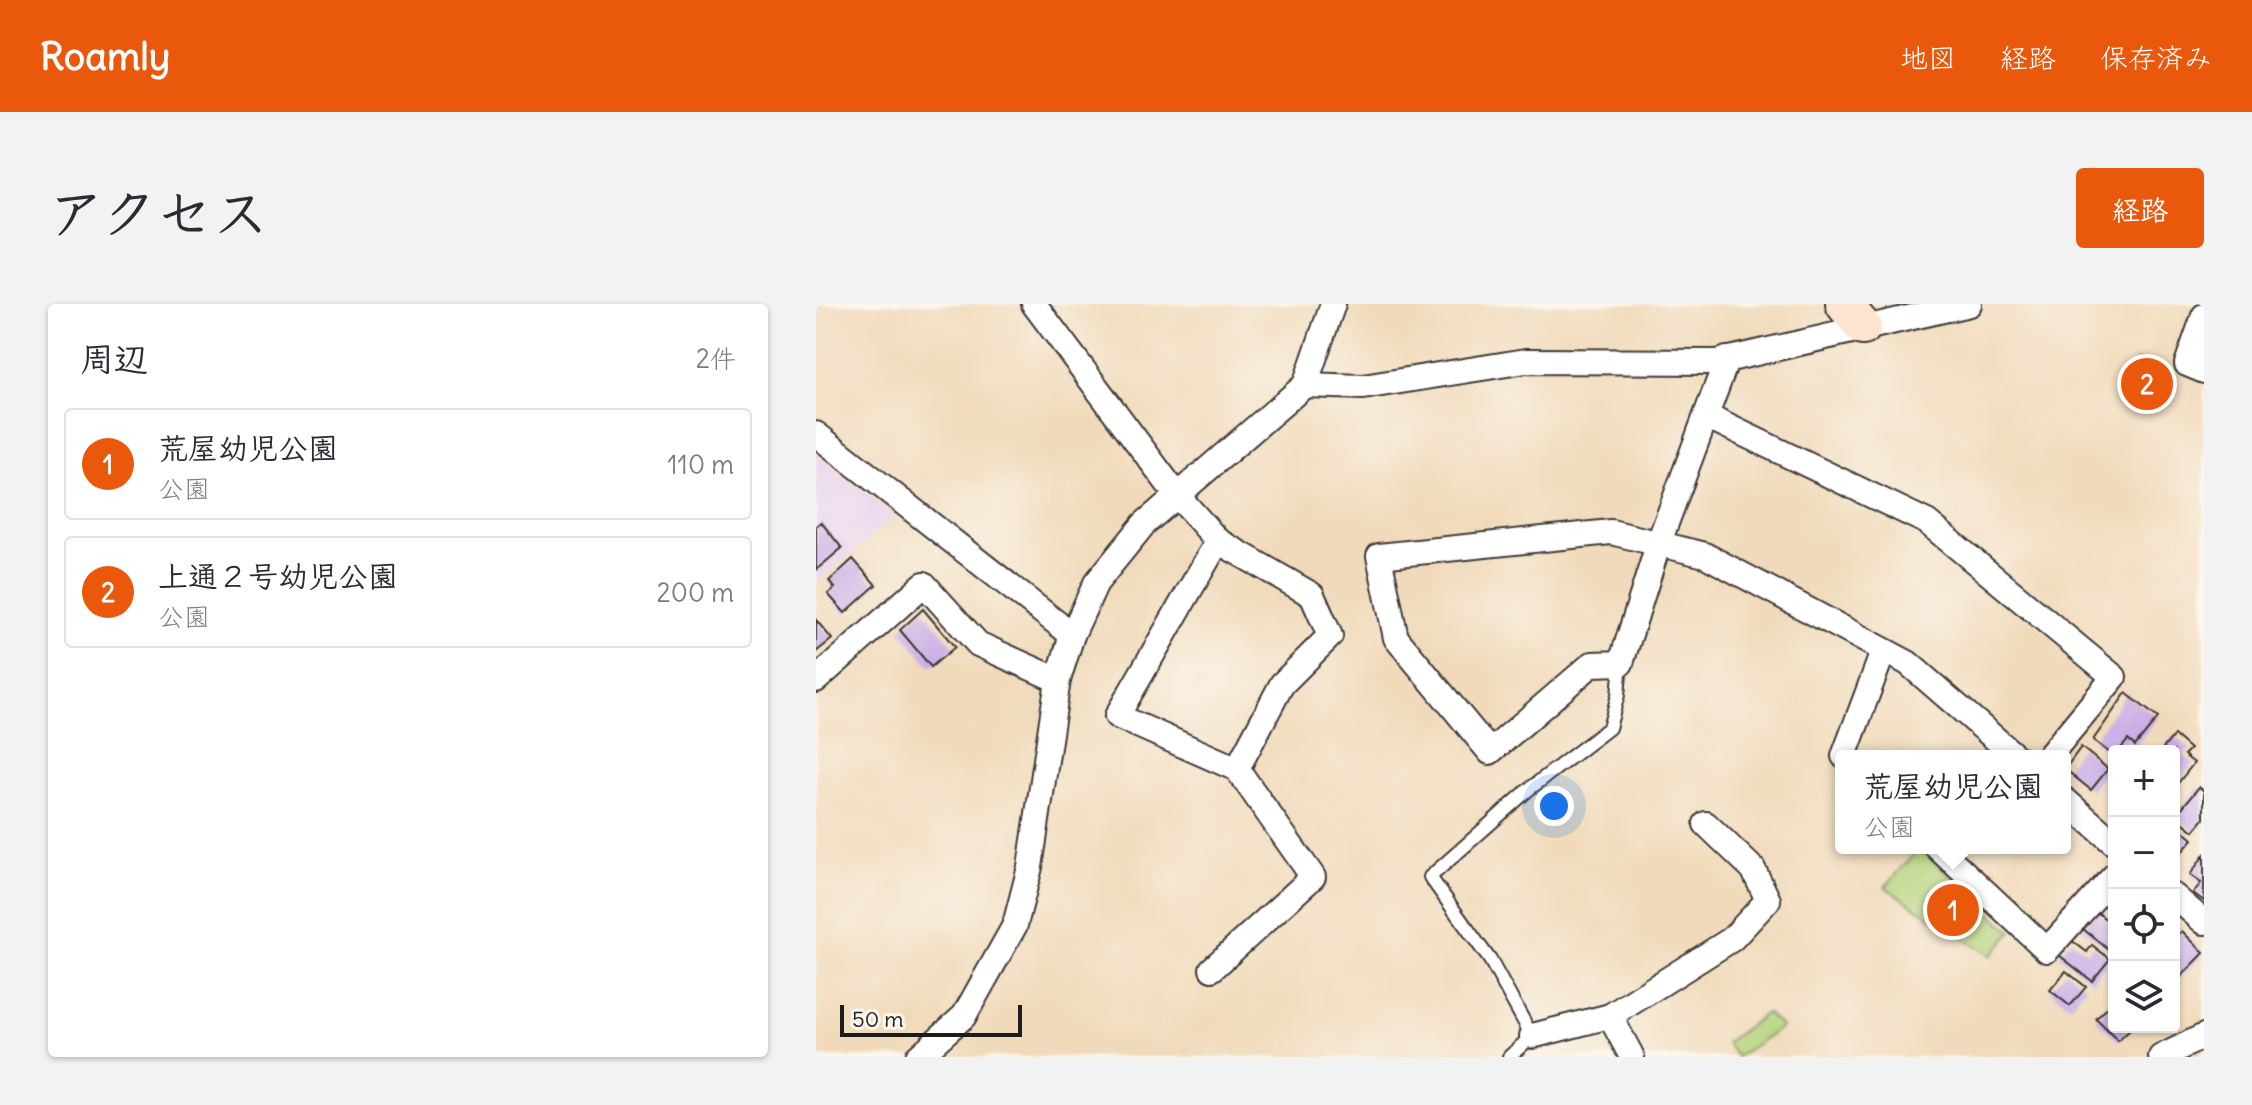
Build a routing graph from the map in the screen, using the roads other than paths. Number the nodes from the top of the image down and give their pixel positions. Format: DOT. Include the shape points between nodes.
graph roads {
  1 [pos="1034,304"];
  2 [pos="1333,304"];
  3 [pos="1969,304"];
  4 [pos="1854,316"];
  5 [pos="2204,316"];
  6 [pos="1727,359"];
  7 [pos="2204,371"];
  8 [pos="1305,385"];
  9 [pos="1706,416"];
  10 [pos="816,434"];
  11 [pos="1176,494"];
  12 [pos="1218,541"];
  13 [pos="1659,542"];
  14 [pos="1072,635"];
  15 [pos="1883,652"];
  16 [pos="1621,663"];
  17 [pos="816,680"];
  18 [pos="1058,680"];
  19 [pos="1846,750"];
  20 [pos="2008,750"];
  21 [pos="2054,750"];
  22 [pos="1237,769"];
  23 [pos="2071,805"];
  24 [pos="1706,824"];
  25 [pos="2108,838"];
  26 [pos="1944,854"];
  27 [pos="2108,883"];
  28 [pos="2180,901"];
  29 [pos="2204,922"];
  30 [pos="1212,969"];
  31 [pos="1610,1016"];
  32 [pos="1532,1036"];
  33 [pos="2204,1036"];
  34 [pos="918,1057"];
  35 [pos="1509,1057"];
  36 [pos="1632,1057"];
  37 [pos="2161,1057"];
  1 -- 11 [label="street"];
  2 -- 8 [label="street"];
  3 -- 4 [label="street"];
  4 -- 6 [label="street"];
  5 -- 7 [label="street" via="2187,364"];
  6 -- 8 [label="street" via="1526,361 1363,387"];
  6 -- 9 [label="street"];
  8 -- 11 [label="street"];
  9 -- 13 [label="street"];
  9 -- 21 [label="street" via="1927,522 2114,677"];
  10 -- 14 [label="street"];
  11 -- 12 [label="street"];
  11 -- 14 [label="street" via="1096,583"];
  12 -- 22 [label="street" via="1312,595 1330,636 1282,684"];
  12 -- 22 [label="street" via="1117,716"];
  13 -- 15 [label="street" via="1705,555"];
  13 -- 16 [label="street"];
  13 -- 16 [label="street" via="1611,532 1379,556 1396,638 1490,752 1592,664"];
  14 -- 18 [label="street"];
  15 -- 19 [label="street"];
  15 -- 20 [label="street" via="1908,663"];
  16 -- 32 [label="lane" via="1609,728 1528,790 1430,877 1490,960"];
  17 -- 18 [label="street" via="924,584 978,644"];
  18 -- 34 [label="street" via="1030,867 1015,925 964,1016"];
  22 -- 30 [label="street" via="1313,877"];
  23 -- 25 [label="street"];
  24 -- 31 [label="street" via="1753,869 1768,900 1732,939"];
  26 -- 27 [label="street" via="2047,950"];
  28 -- 29 [label="street"];
  31 -- 32 [label="street"];
  31 -- 36 [label="street"];
  32 -- 35 [label="lane"];
  33 -- 37 [label="street"];
}
